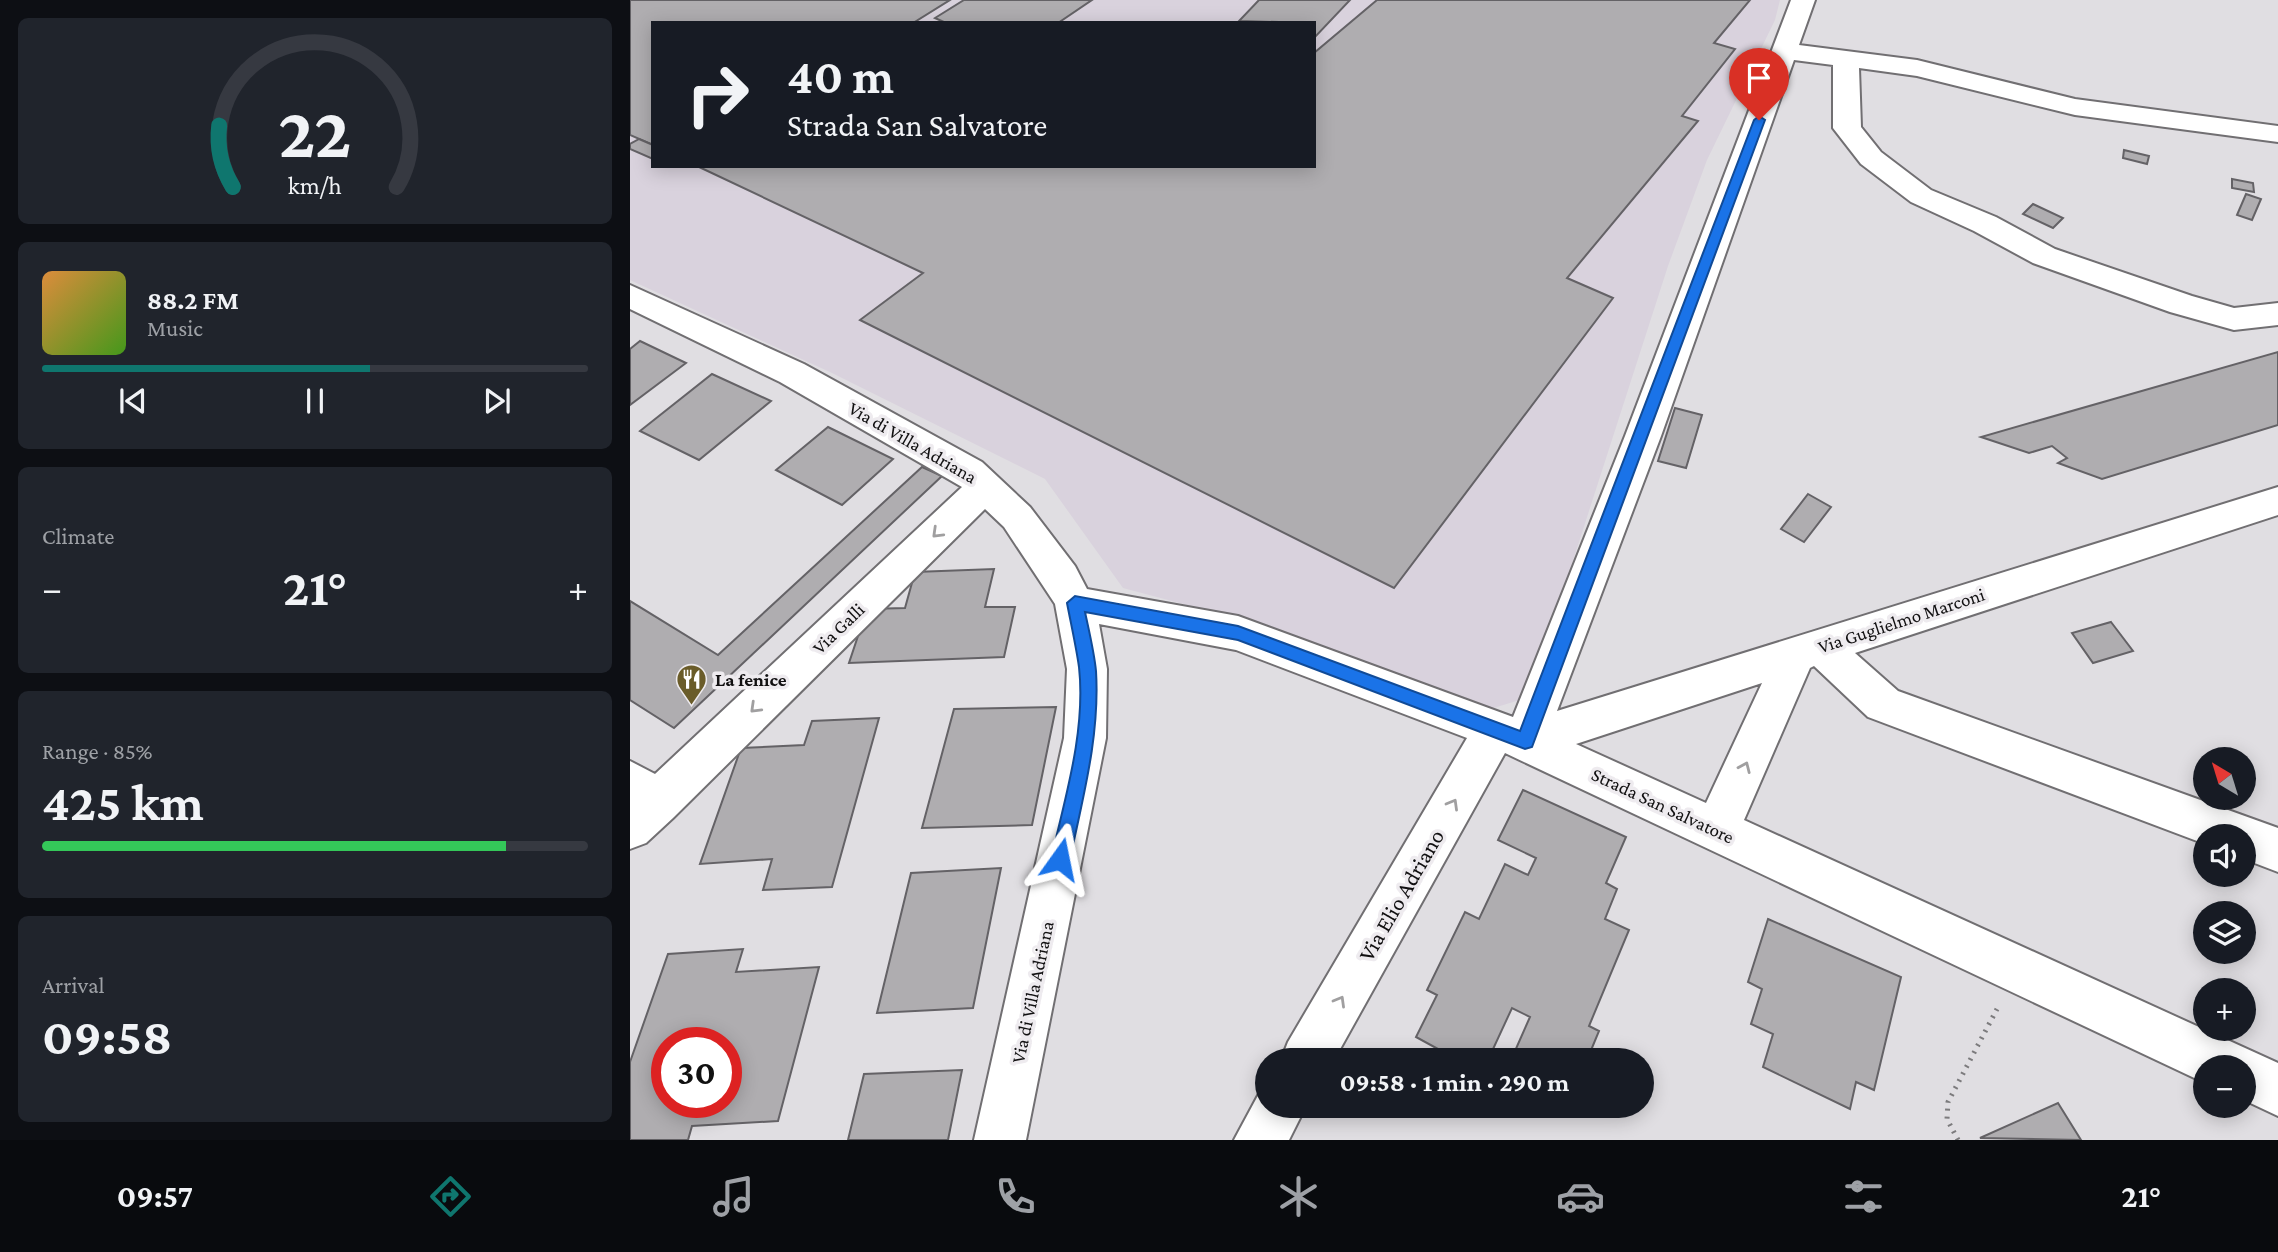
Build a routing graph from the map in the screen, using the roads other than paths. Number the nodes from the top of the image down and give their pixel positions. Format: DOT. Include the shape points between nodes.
graph roads {
  1 [pos="1803,0"];
  2 [pos="1784,51"];
  3 [pos="1846,60"];
  4 [pos="2278,134"];
  5 [pos="630,296"];
  6 [pos="2278,314"];
  7 [pos="986,486"];
  8 [pos="2278,500"];
  9 [pos="1075,603"];
  10 [pos="1807,650"];
  11 [pos="1511,735"];
  12 [pos="639,804"];
  13 [pos="2207,824"];
  14 [pos="1717,830"];
  15 [pos="2256,842"];
  16 [pos="2278,850"];
  17 [pos="1314,1048"];
  18 [pos="2201,1055"];
  19 [pos="2256,1080"];
  20 [pos="2278,1090"];
  21 [pos="1273,1118"];
  22 [pos="1000,1140"];
  23 [pos="1260,1140"];
  1 -- 2 [label="street, Via Elio Adriano"];
  2 -- 3 [label="street"];
  2 -- 11 [label="street, Via Elio Adriano" via="1643,436"];
  3 -- 4 [label="street" via="1917,68 2075,107"];
  3 -- 6 [label="street" via="1847,128 1871,158 1921,196 2044,256 2180,303 2234,319"];
  5 -- 7 [label="street, Via di Villa Adriana" via="792,373 950,460"];
  7 -- 9 [label="street, Via di Villa Adriana" via="1024,526"];
  7 -- 12 [label="street, Via Galli, one-way"];
  8 -- 10 [label="street, Via Guglielmo Marconi"];
  9 -- 11 [label="street, Strada San Salvatore" via="1238,633"];
  9 -- 22 [label="street, Via di Villa Adriana" via="1087,669 1085,738"];
  10 -- 11 [label="street, Via Guglielmo Marconi"];
  10 -- 13 [label="street" via="1884,704"];
  14 -- 10 [label="street, one-way"];
  11 -- 14 [label="street, Strada San Salvatore"];
  17 -- 11 [label="street, Via Elio Adriano, one-way"];
  14 -- 18 [label="street, Strada San Salvatore"];
  15 -- 16 [label="street"];
  19 -- 20 [label="street"];
  21 -- 23 [label="street"];
}
